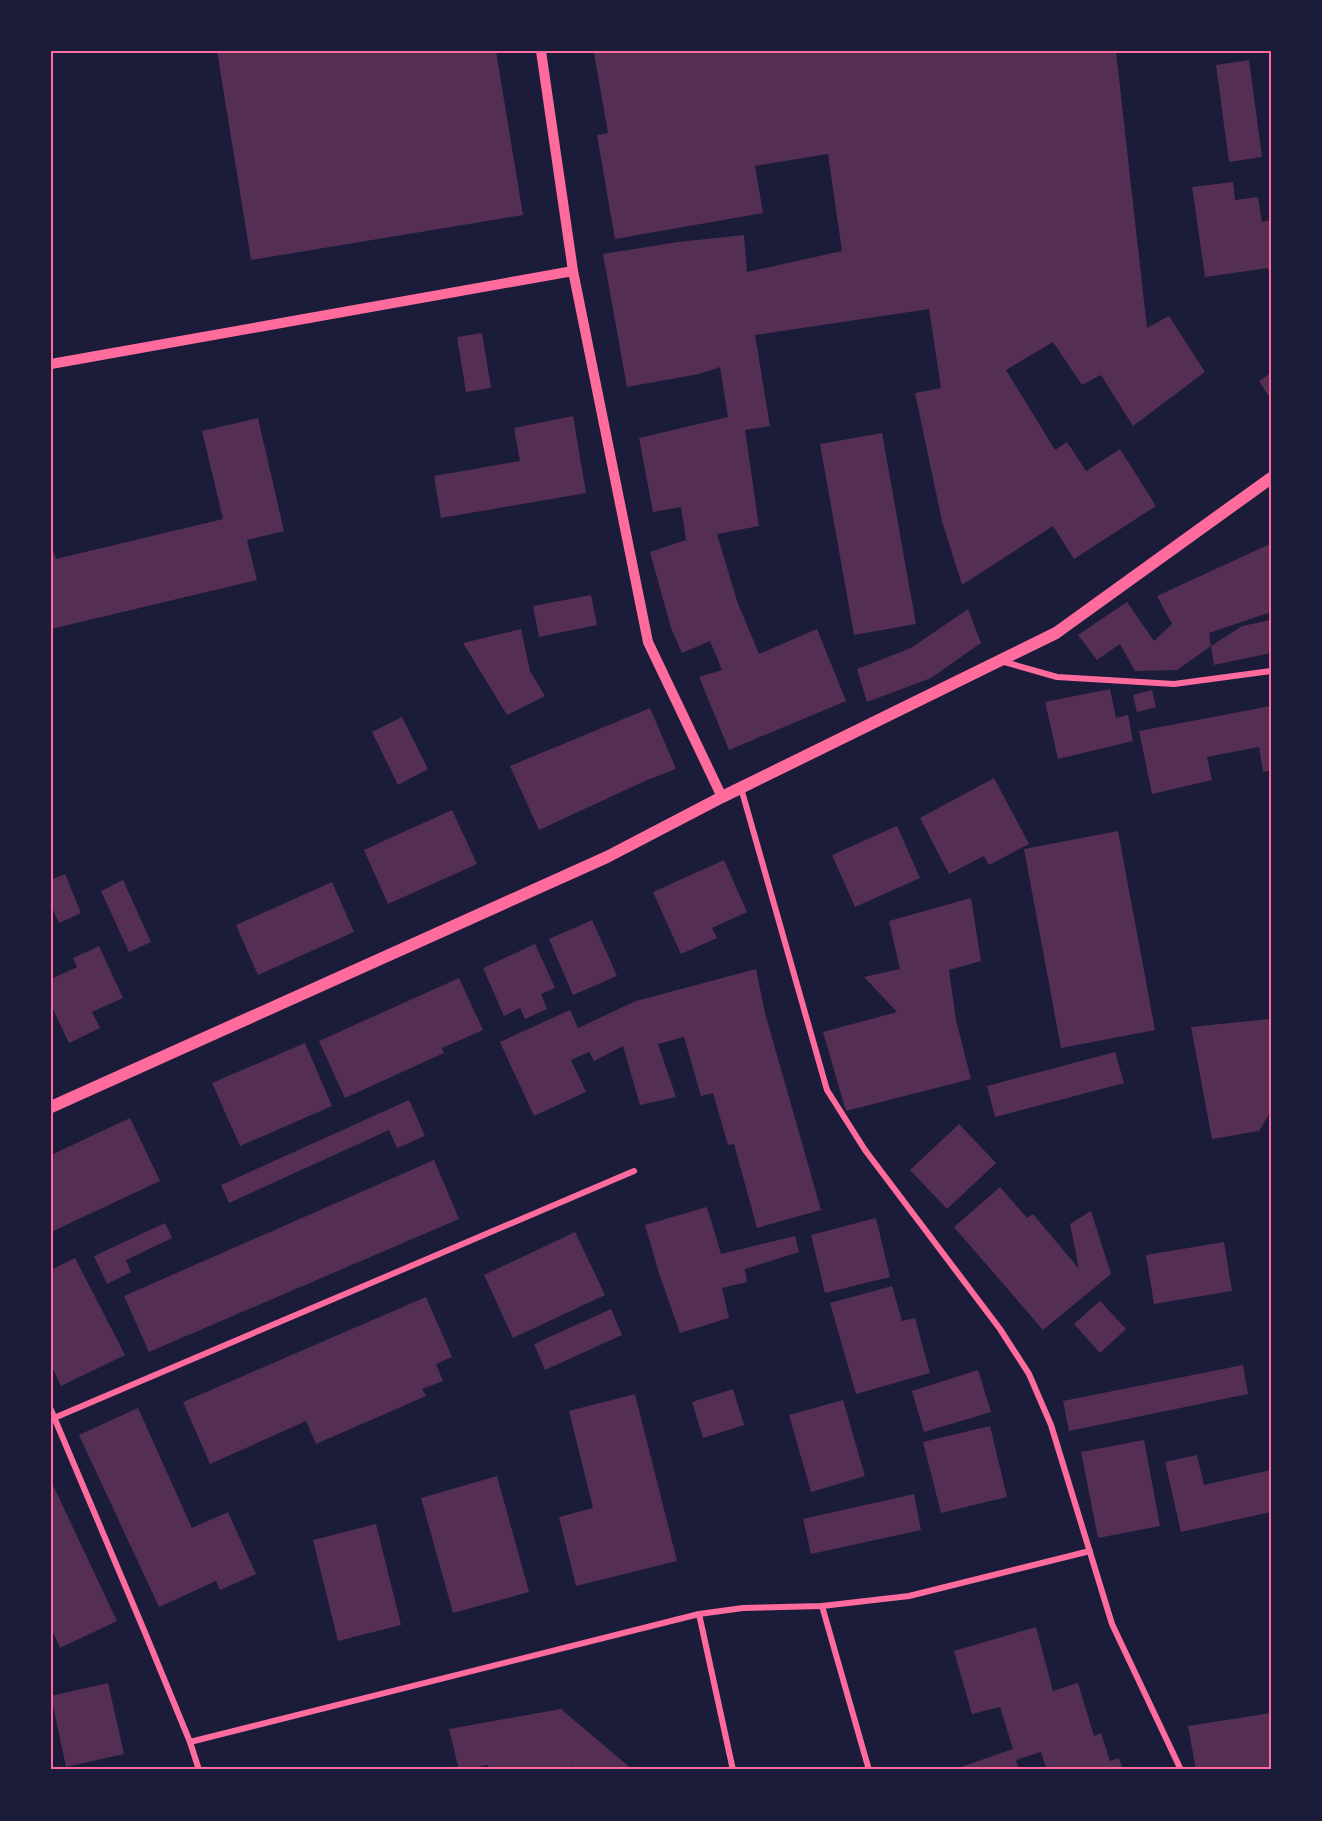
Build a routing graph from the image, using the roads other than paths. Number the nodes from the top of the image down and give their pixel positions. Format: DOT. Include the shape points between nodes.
graph roads {
  1 [pos="541,51"];
  2 [pos="573,271"];
  3 [pos="51,364"];
  4 [pos="1271,478"];
  5 [pos="1000,661"];
  6 [pos="1271,671"];
  7 [pos="741,788"];
  8 [pos="722,797"];
  9 [pos="51,1107"];
  10 [pos="634,1171"];
  11 [pos="51,1410"];
  12 [pos="54,1418"];
  13 [pos="1090,1551"];
  14 [pos="822,1606"];
  15 [pos="699,1614"];
  16 [pos="190,1742"];
  17 [pos="199,1770"];
  18 [pos="733,1770"];
  19 [pos="869,1770"];
  20 [pos="1181,1770"];
  1 -- 2 [label="street"];
  2 -- 3 [label="street"];
  2 -- 8 [label="street" via="648,642"];
  4 -- 5 [label="main road" via="1056,633"];
  5 -- 6 [label="street" via="1058,677 1174,684"];
  5 -- 7 [label="main road"];
  7 -- 8 [label="main road"];
  7 -- 13 [label="street" via="827,1090 865,1150 1000,1329 1029,1374 1051,1425"];
  8 -- 9 [label="main road" via="607,857"];
  10 -- 12 [label="street"];
  11 -- 12 [label="street"];
  12 -- 16 [label="street"];
  13 -- 14 [label="street" via="909,1596"];
  13 -- 20 [label="street" via="1112,1623"];
  14 -- 15 [label="street" via="743,1608"];
  14 -- 19 [label="street"];
  15 -- 16 [label="street"];
  15 -- 18 [label="street"];
  16 -- 17 [label="street"];
}
